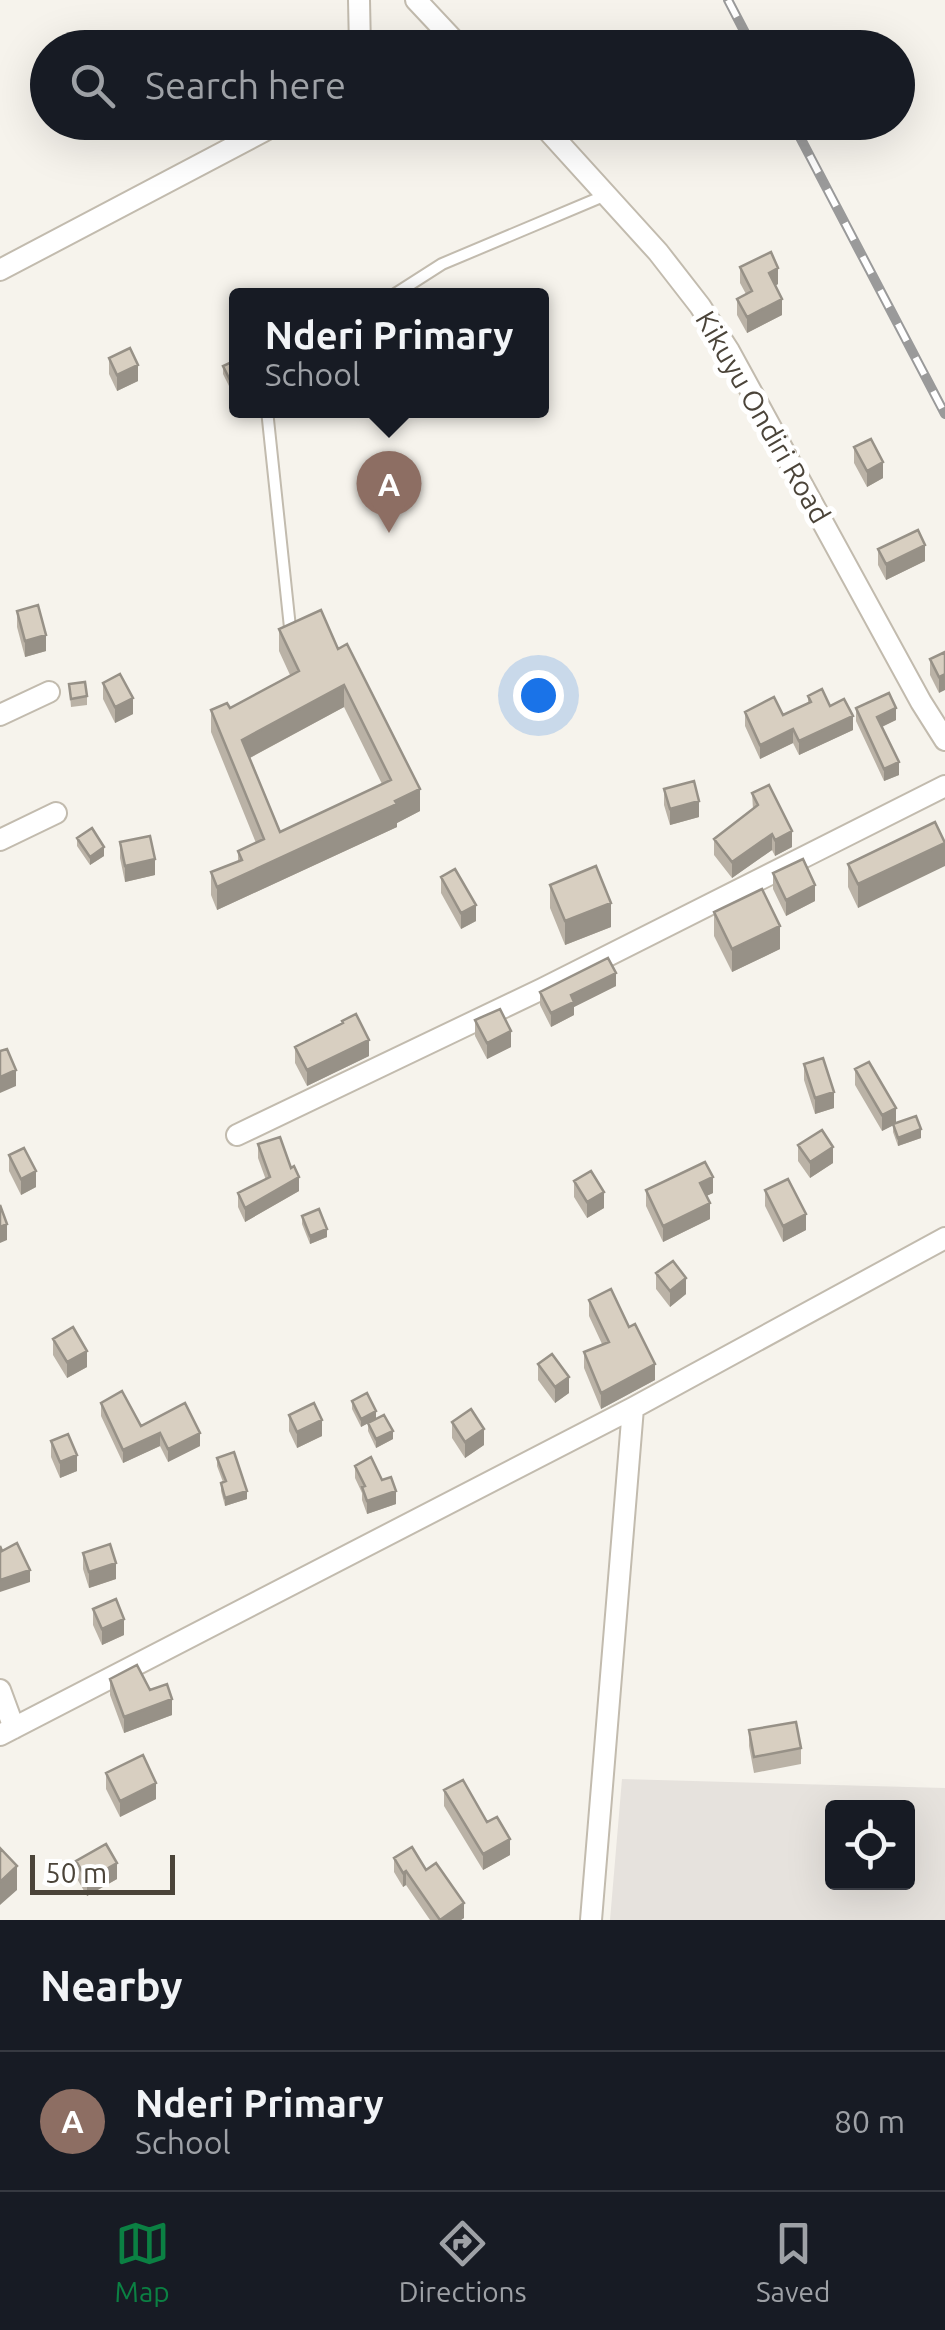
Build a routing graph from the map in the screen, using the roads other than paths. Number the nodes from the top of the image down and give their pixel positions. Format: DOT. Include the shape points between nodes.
graph roads {
  1 [pos="360,0"];
  2 [pos="416,0"];
  3 [pos="360,30"];
  4 [pos="444,30"];
  5 [pos="247,140"];
  6 [pos="557,140"];
  7 [pos="607,194"];
  8 [pos="0,270"];
  9 [pos="404,288"];
  10 [pos="268,418"];
  11 [pos="291,638"];
  12 [pos="49,692"];
  13 [pos="0,715"];
  14 [pos="945,740"];
  15 [pos="945,786"];
  16 [pos="56,813"];
  17 [pos="0,840"];
  18 [pos="237,1135"];
  19 [pos="945,1238"];
  20 [pos="632,1408"];
  21 [pos="0,1690"];
  22 [pos="7,1731"];
  23 [pos="591,1920"];
  1 -- 3 [label="street"];
  2 -- 4 [label="street"];
  5 -- 8 [label="street"];
  6 -- 7 [label="street, Kikuyu Ondiri Road"];
  7 -- 9 [label="lane" via="442,264"];
  7 -- 14 [label="street, Kikuyu Ondiri Road" via="669,265 729,351"];
  10 -- 11 [label="lane"];
  12 -- 13 [label="street"];
  15 -- 18 [label="street"];
  16 -- 17 [label="street"];
  19 -- 20 [label="street"];
  20 -- 22 [label="street"];
  20 -- 23 [label="street"];
  21 -- 22 [label="street"];
}
